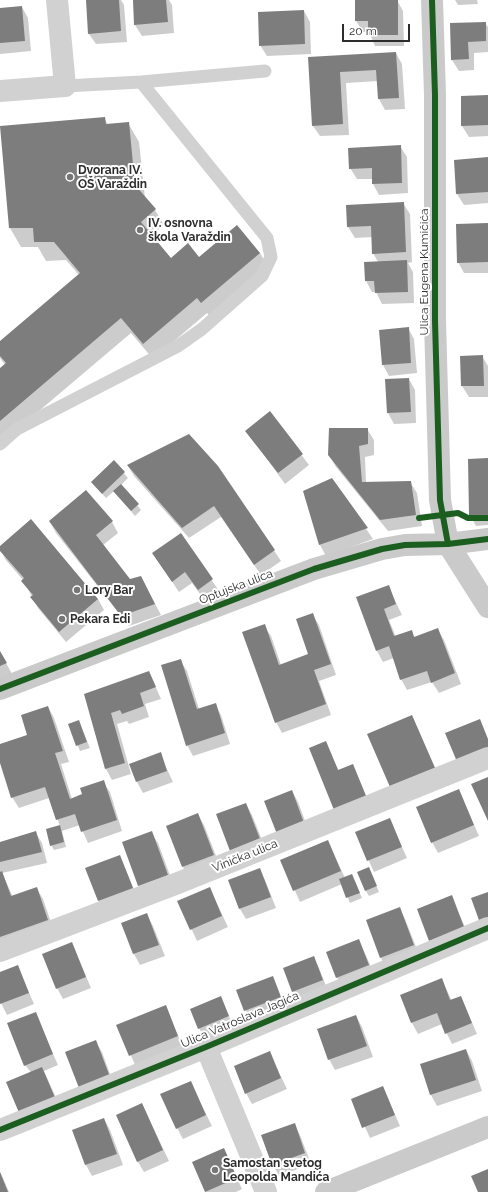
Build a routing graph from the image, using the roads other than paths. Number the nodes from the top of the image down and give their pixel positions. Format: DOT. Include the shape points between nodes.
graph roads {
  1 [pos="57,0"];
  2 [pos="432,0"];
  3 [pos="265,71"];
  4 [pos="140,82"];
  5 [pos="65,86"];
  6 [pos="0,91"];
  7 [pos="0,444"];
  8 [pos="488,539"];
  9 [pos="448,544"];
  10 [pos="488,607"];
  11 [pos="0,689"];
  12 [pos="488,758"];
  13 [pos="488,928"];
  14 [pos="0,951"];
  15 [pos="206,1047"];
  16 [pos="488,1127"];
  17 [pos="0,1130"];
  18 [pos="266,1192"];
  19 [pos="326,1192"];
  1 -- 5 [label="street"];
  2 -- 9 [label="street, Ulica Eugena Kumičića" via="440,500"];
  3 -- 4 [label="lane"];
  4 -- 5 [label="lane"];
  4 -- 7 [label="lane" via="267,238 271,257 262,276 202,329 178,346 17,429"];
  5 -- 6 [label="street"];
  8 -- 9 [label="street, Optujska ulica"];
  9 -- 10 [label="street"];
  9 -- 11 [label="street, Optujska ulica" via="405,545 382,549 314,569"];
  12 -- 14 [label="street, Vinička ulica" via="178,883"];
  13 -- 15 [label="street, Ulica Vatroslava Jagića"];
  15 -- 17 [label="street, Ulica Vatroslava Jagića"];
  15 -- 18 [label="street, Ulica Vatroslava Jagića"];
  16 -- 19 [label="street"];
}
